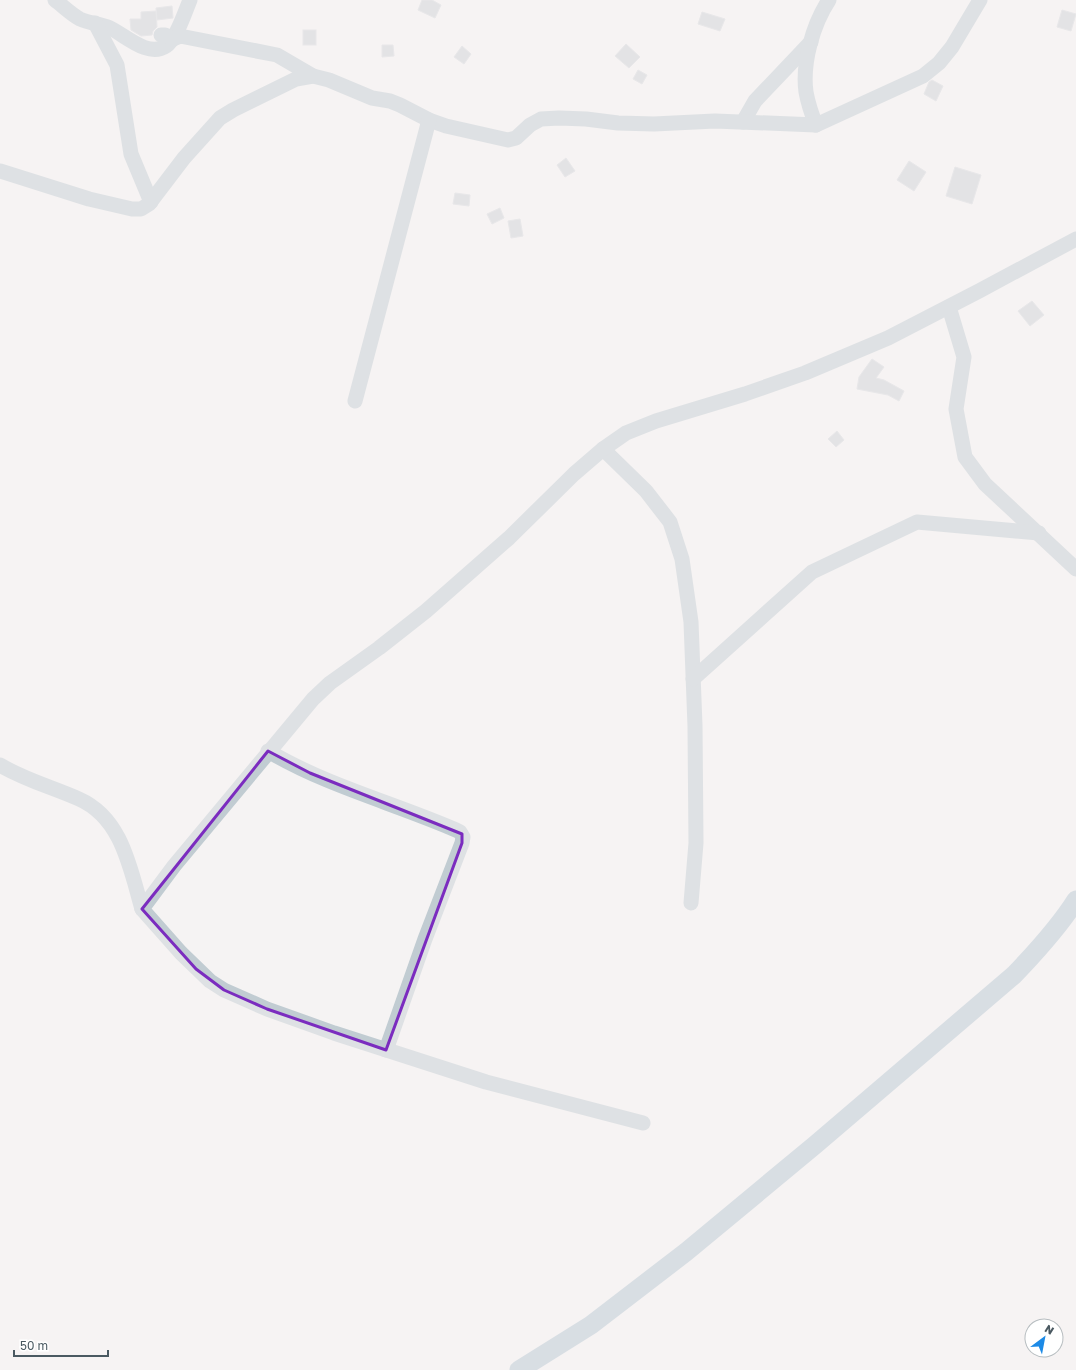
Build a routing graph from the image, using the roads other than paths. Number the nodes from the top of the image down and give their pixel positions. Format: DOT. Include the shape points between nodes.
graph roads {
  1 [pos="55,0"];
  2 [pos="190,0"];
  3 [pos="980,0"];
  4 [pos="824,2"];
  5 [pos="95,23"];
  6 [pos="167,37"];
  7 [pos="810,42"];
  8 [pos="313,76"];
  9 [pos="429,120"];
  10 [pos="743,122"];
  11 [pos="816,125"];
  12 [pos="0,171"];
  13 [pos="151,202"];
  14 [pos="1076,239"];
  15 [pos="949,307"];
  16 [pos="356,401"];
  17 [pos="603,449"];
  18 [pos="1039,533"];
  19 [pos="1076,569"];
  20 [pos="694,679"];
  21 [pos="268,751"];
  22 [pos="0,765"];
  23 [pos="1076,900"];
  24 [pos="691,904"];
  25 [pos="142,909"];
  26 [pos="386,1050"];
  27 [pos="643,1123"];
  28 [pos="519,1370"];
  1 -- 5 [label="street" via="79,18"];
  2 -- 6 [label="street"];
  3 -- 11 [label="street" via="952,47 939,63 923,76"];
  4 -- 7 [label="street"];
  5 -- 6 [label="street" via="152,50 166,46"];
  5 -- 13 [label="street" via="116,65 131,154"];
  6 -- 8 [label="street" via="180,36 277,54"];
  7 -- 10 [label="street" via="755,101"];
  7 -- 11 [label="street" via="805,75 806,92"];
  8 -- 9 [label="street" via="372,98 390,101"];
  8 -- 13 [label="street" via="296,79 220,118 184,158"];
  9 -- 10 [label="street" via="508,140 516,138 541,119 586,118 618,123 654,124"];
  9 -- 16 [label="street"];
  10 -- 11 [label="street"];
  12 -- 13 [label="street" via="89,199 132,209 141,209"];
  14 -- 15 [label="street"];
  15 -- 17 [label="street" via="888,338 805,373 656,421 626,433"];
  15 -- 18 [label="street" via="964,357 956,409 965,457 985,484"];
  17 -- 20 [label="street" via="646,491 670,522 682,559 691,622"];
  17 -- 21 [label="street" via="509,538 426,611 313,699"];
  18 -- 19 [label="street"];
  18 -- 20 [label="street" via="918,522 812,572"];
  20 -- 24 [label="street" via="696,843"];
  21 -- 25 [label="street"];
  21 -- 26 [label="street" via="310,773 456,830 463,837"];
  22 -- 25 [label="street" via="17,775 80,799 98,811 115,831 126,854"];
  23 -- 28 [label="main road" via="1041,947 1014,974 816,1145 686,1252 591,1325"];
  25 -- 26 [label="street" via="196,968 224,990 267,1009"];
  26 -- 27 [label="street" via="486,1082"];
}
